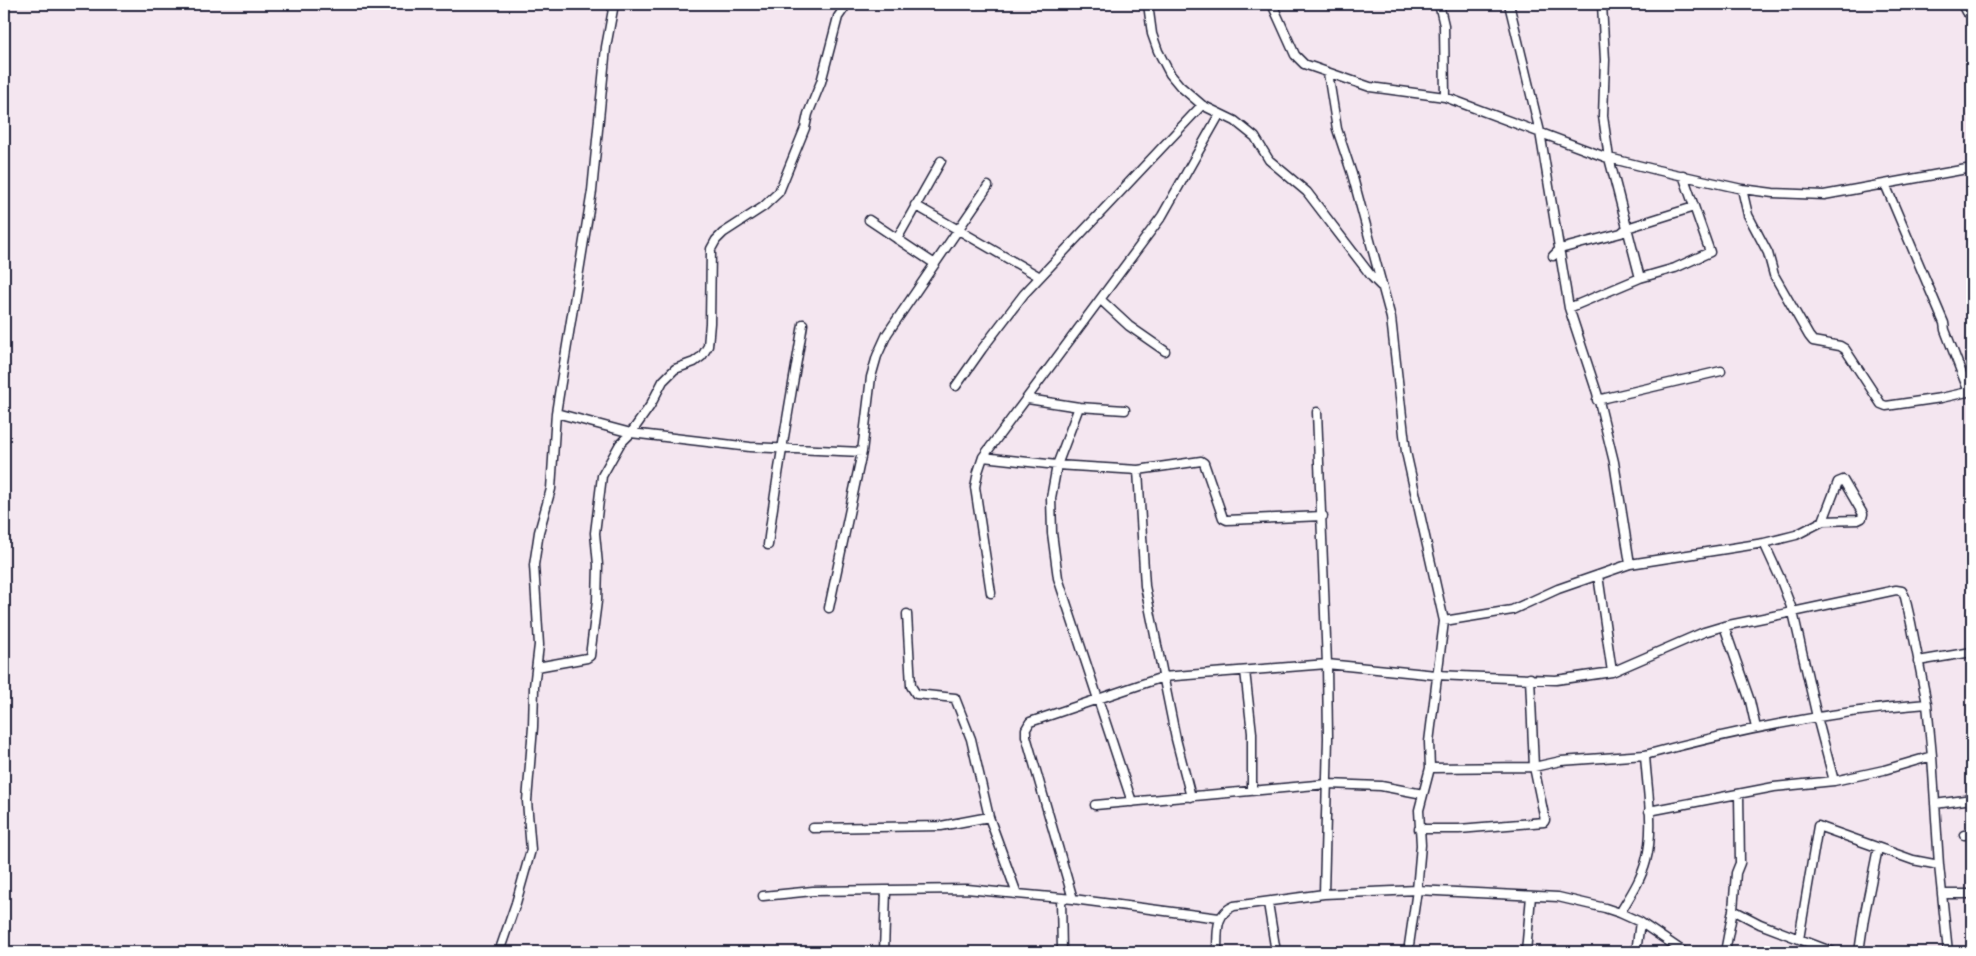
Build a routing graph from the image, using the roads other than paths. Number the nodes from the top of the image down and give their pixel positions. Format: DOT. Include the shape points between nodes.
graph roads {
  1 [pos="614,4"];
  2 [pos="847,4"];
  3 [pos="1148,4"];
  4 [pos="1272,4"];
  5 [pos="1440,4"];
  6 [pos="1509,4"];
  7 [pos="1602,4"];
  8 [pos="1962,4"];
  9 [pos="1966,12"];
  10 [pos="1328,73"];
  11 [pos="1445,97"];
  12 [pos="1202,105"];
  13 [pos="1219,115"];
  14 [pos="1540,132"];
  15 [pos="1610,158"];
  16 [pos="941,161"];
  17 [pos="1972,168"];
  18 [pos="1683,175"];
  19 [pos="1885,184"];
  20 [pos="988,186"];
  21 [pos="1742,188"];
  22 [pos="915,205"];
  23 [pos="1694,207"];
  24 [pos="869,220"];
  25 [pos="1627,228"];
  26 [pos="959,230"];
  27 [pos="897,239"];
  28 [pos="1560,250"];
  29 [pos="1553,256"];
  30 [pos="935,264"];
  31 [pos="1040,277"];
  32 [pos="1640,278"];
  33 [pos="1381,286"];
  34 [pos="1100,300"];
  35 [pos="1569,308"];
  36 [pos="803,324"];
  37 [pos="1166,351"];
  38 [pos="1721,371"];
  39 [pos="956,386"];
  40 [pos="1971,391"];
  41 [pos="1028,399"];
  42 [pos="1597,400"];
  43 [pos="1079,407"];
  44 [pos="1125,410"];
  45 [pos="1317,412"];
  46 [pos="556,413"];
  47 [pos="631,433"];
  48 [pos="783,448"];
  49 [pos="862,452"];
  50 [pos="983,458"];
  51 [pos="1057,465"];
  52 [pos="1138,470"];
  53 [pos="1323,516"];
  54 [pos="1823,521"];
  55 [pos="1764,543"];
  56 [pos="768,545"];
  57 [pos="1630,564"];
  58 [pos="1598,576"];
  59 [pos="991,593"];
  60 [pos="829,608"];
  61 [pos="1793,612"];
  62 [pos="907,614"];
  63 [pos="1444,621"];
  64 [pos="1724,626"];
  65 [pos="1972,652"];
  66 [pos="1918,661"];
  67 [pos="1327,664"];
  68 [pos="537,667"];
  69 [pos="1245,671"];
  70 [pos="1612,672"];
  71 [pos="1436,675"];
  72 [pos="1163,677"];
  73 [pos="1530,678"];
  74 [pos="1099,699"];
  75 [pos="1927,704"];
  76 [pos="1817,717"];
  77 [pos="1756,728"];
  78 [pos="1645,755"];
  79 [pos="1932,756"];
  80 [pos="1534,767"];
  81 [pos="1430,768"];
  82 [pos="1834,781"];
  83 [pos="1327,784"];
  84 [pos="1252,790"];
  85 [pos="1423,794"];
  86 [pos="1739,794"];
  87 [pos="1190,797"];
  88 [pos="1972,799"];
  89 [pos="1132,802"];
  90 [pos="1935,804"];
  91 [pos="1095,805"];
  92 [pos="1649,811"];
  93 [pos="989,817"];
  94 [pos="813,828"];
  95 [pos="1419,829"];
  96 [pos="1972,834"];
  97 [pos="1964,835"];
  98 [pos="1878,848"];
  99 [pos="1939,865"];
  100 [pos="886,890"];
  101 [pos="1417,890"];
  102 [pos="1017,894"];
  103 [pos="1324,894"];
  104 [pos="1942,894"];
  105 [pos="1972,894"];
  106 [pos="763,896"];
  107 [pos="1531,896"];
  108 [pos="1061,898"];
  109 [pos="1074,899"];
  110 [pos="1268,903"];
  111 [pos="1733,910"];
  112 [pos="1620,913"];
  113 [pos="1219,918"];
  114 [pos="1640,922"];
  115 [pos="1800,939"];
  116 [pos="499,952"];
  117 [pos="884,952"];
  118 [pos="1062,952"];
  119 [pos="1216,952"];
  120 [pos="1276,952"];
  121 [pos="1408,952"];
  122 [pos="1526,952"];
  123 [pos="1636,952"];
  124 [pos="1684,952"];
  125 [pos="1725,952"];
  126 [pos="1833,952"];
  127 [pos="1860,952"];
  128 [pos="1948,952"];
  1 -- 46 [label="street" via="606,47 592,191"];
  2 -- 47 [label="street" via="838,17 806,128 779,192 763,207 723,233 711,249 708,346 694,362 668,374"];
  3 -- 12 [label="street" via="1152,34 1163,62 1180,86"];
  4 -- 10 [label="street" via="1299,61"];
  5 -- 11 [label="street" via="1444,25"];
  6 -- 14 [label="street"];
  7 -- 15 [label="street" via="1606,60 1603,116"];
  8 -- 9 [label="street"];
  10 -- 11 [label="street" via="1370,87"];
  10 -- 33 [label="street" via="1337,129"];
  11 -- 14 [label="street"];
  12 -- 13 [label="street"];
  12 -- 31 [label="street"];
  13 -- 33 [label="street" via="1234,121 1255,137 1269,160 1307,192"];
  13 -- 34 [label="street" via="1162,216"];
  14 -- 15 [label="street"];
  14 -- 28 [label="street"];
  15 -- 18 [label="street"];
  15 -- 25 [label="street"];
  16 -- 22 [label="street"];
  17 -- 19 [label="street"];
  18 -- 21 [label="street"];
  18 -- 23 [label="street"];
  19 -- 21 [label="street" via="1824,195"];
  19 -- 40 [label="street"];
  20 -- 26 [label="street"];
  21 -- 40 [label="street" via="1748,216 1768,253 1774,275 1809,336 1813,341 1845,348 1880,404 1922,401"];
  22 -- 26 [label="street"];
  22 -- 27 [label="street"];
  23 -- 25 [label="street"];
  23 -- 32 [label="street" via="1710,252 1675,268"];
  24 -- 27 [label="street"];
  25 -- 28 [label="street" via="1621,233"];
  25 -- 32 [label="street"];
  26 -- 30 [label="street"];
  26 -- 31 [label="street"];
  27 -- 30 [label="street"];
  28 -- 29 [label="street"];
  28 -- 35 [label="street"];
  30 -- 49 [label="street" via="887,334 877,356 871,377"];
  31 -- 39 [label="street"];
  32 -- 35 [label="street"];
  33 -- 63 [label="street" via="1391,318 1406,452"];
  34 -- 37 [label="street" via="1129,326"];
  34 -- 41 [label="street"];
  35 -- 42 [label="street"];
  36 -- 48 [label="street"];
  38 -- 42 [label="street"];
  41 -- 43 [label="street"];
  41 -- 50 [label="street"];
  42 -- 57 [label="street" via="1614,462"];
  43 -- 44 [label="street"];
  43 -- 51 [label="street"];
  45 -- 53 [label="street"];
  46 -- 47 [label="street"];
  46 -- 68 [label="street" via="553,477 534,565 539,624"];
  47 -- 48 [label="street"];
  47 -- 68 [label="street" via="620,444 602,476 595,533 597,601 591,653 587,658"];
  48 -- 49 [label="street"];
  48 -- 56 [label="street"];
  49 -- 60 [label="street"];
  50 -- 51 [label="street"];
  50 -- 59 [label="street" via="975,487"];
  51 -- 52 [label="street"];
  51 -- 74 [label="street" via="1051,498 1058,578"];
  52 -- 53 [label="street" via="1200,461 1204,464 1220,514 1227,520"];
  52 -- 72 [label="street" via="1145,586"];
  53 -- 67 [label="street"];
  54 -- 54 [label="street" via="1838,482 1843,480 1862,518"];
  54 -- 55 [label="street" via="1796,535"];
  55 -- 57 [label="street"];
  55 -- 61 [label="street"];
  57 -- 58 [label="street"];
  58 -- 63 [label="street" via="1558,589 1512,610"];
  58 -- 70 [label="street"];
  61 -- 64 [label="street"];
  61 -- 66 [label="street" via="1902,591"];
  61 -- 76 [label="street"];
  62 -- 93 [label="street" via="911,686 916,694 955,698 971,739"];
  63 -- 71 [label="street"];
  64 -- 70 [label="street"];
  64 -- 77 [label="street"];
  65 -- 66 [label="street"];
  66 -- 75 [label="street"];
  67 -- 69 [label="street"];
  67 -- 71 [label="street"];
  67 -- 83 [label="street"];
  68 -- 116 [label="street" via="527,801 530,850"];
  69 -- 72 [label="street"];
  69 -- 84 [label="street" via="1252,733"];
  70 -- 73 [label="street" via="1556,680"];
  71 -- 73 [label="street"];
  71 -- 81 [label="street" via="1429,742"];
  72 -- 74 [label="street"];
  72 -- 87 [label="street"];
  73 -- 80 [label="street"];
  74 -- 89 [label="street"];
  74 -- 109 [label="street" via="1030,722 1026,729"];
  75 -- 76 [label="street"];
  75 -- 79 [label="street"];
  76 -- 77 [label="street"];
  76 -- 82 [label="street"];
  77 -- 78 [label="street"];
  78 -- 80 [label="street" via="1561,761"];
  78 -- 92 [label="street"];
  79 -- 82 [label="street"];
  79 -- 90 [label="street"];
  80 -- 81 [label="street"];
  80 -- 95 [label="street" via="1545,820 1542,824"];
  81 -- 85 [label="street"];
  82 -- 86 [label="street"];
  83 -- 84 [label="street"];
  83 -- 85 [label="street" via="1381,786"];
  83 -- 103 [label="street"];
  84 -- 87 [label="street"];
  85 -- 95 [label="street"];
  86 -- 92 [label="street"];
  86 -- 111 [label="street" via="1740,863"];
  87 -- 89 [label="street"];
  88 -- 90 [label="street"];
  89 -- 91 [label="street"];
  90 -- 99 [label="street"];
  92 -- 112 [label="street" via="1646,862"];
  93 -- 94 [label="street" via="941,826"];
  93 -- 102 [label="street"];
  95 -- 101 [label="street" via="1421,845"];
  96 -- 97 [label="street"];
  98 -- 99 [label="street"];
  98 -- 115 [label="street" via="1818,826"];
  98 -- 127 [label="street"];
  99 -- 104 [label="street"];
  100 -- 102 [label="street" via="967,889"];
  100 -- 106 [label="street"];
  100 -- 117 [label="street"];
  101 -- 103 [label="street"];
  101 -- 107 [label="street"];
  101 -- 121 [label="street"];
  102 -- 108 [label="street"];
  103 -- 110 [label="street"];
  104 -- 105 [label="street"];
  104 -- 128 [label="street"];
  107 -- 112 [label="street" via="1558,897"];
  107 -- 122 [label="street"];
  108 -- 109 [label="street"];
  108 -- 118 [label="street"];
  109 -- 113 [label="street"];
  110 -- 113 [label="street" via="1234,906"];
  110 -- 120 [label="street"];
  111 -- 115 [label="street"];
  111 -- 125 [label="street"];
  112 -- 114 [label="street"];
  113 -- 119 [label="street"];
  114 -- 123 [label="street"];
  114 -- 124 [label="street"];
  115 -- 126 [label="street"];
}
